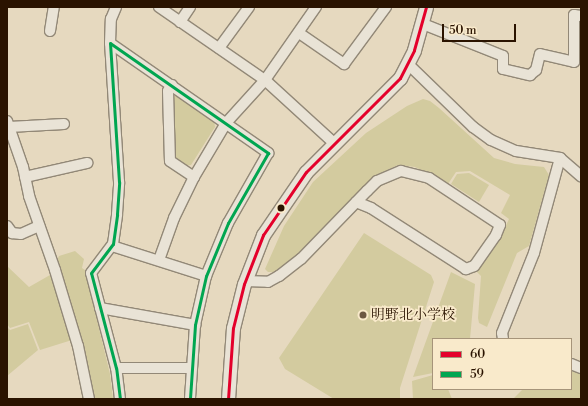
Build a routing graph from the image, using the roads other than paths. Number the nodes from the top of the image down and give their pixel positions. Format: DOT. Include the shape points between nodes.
graph roads {
  1 [pos="54,7"];
  2 [pos="116,7"];
  3 [pos="159,7"];
  4 [pos="190,7"];
  5 [pos="249,7"];
  6 [pos="316,7"];
  7 [pos="386,7"];
  8 [pos="426,7"];
  9 [pos="581,16"];
  10 [pos="180,22"];
  11 [pos="423,24"];
  12 [pos="50,31"];
  13 [pos="299,33"];
  14 [pos="110,44"];
  15 [pos="219,48"];
  16 [pos="408,64"];
  17 [pos="265,80"];
  18 [pos="172,85"];
  19 [pos="226,123"];
  20 [pos="8,124"];
  21 [pos="64,124"];
  22 [pos="334,143"];
  23 [pos="560,158"];
  24 [pos="87,163"];
  25 [pos="581,176"];
  26 [pos="25,177"];
  27 [pos="194,177"];
  28 [pos="356,202"];
  29 [pos="7,226"];
  30 [pos="38,226"];
  31 [pos="112,246"];
  32 [pos="159,260"];
  33 [pos="206,276"];
  34 [pos="245,281"];
  35 [pos="100,308"];
  36 [pos="195,325"];
  37 [pos="503,338"];
  38 [pos="116,368"];
  39 [pos="191,368"];
  40 [pos="90,399"];
  41 [pos="120,399"];
  42 [pos="190,399"];
  43 [pos="228,399"];
  1 -- 12 [label="street"];
  2 -- 14 [label="street" via="111,19"];
  3 -- 10 [label="street"];
  4 -- 10 [label="street"];
  5 -- 15 [label="street"];
  6 -- 13 [label="street"];
  7 -- 13 [label="street" via="344,64"];
  8 -- 11 [label="street"];
  9 -- 11 [label="street" via="574,15 574,62 540,54 536,70 530,75 503,69 503,56"];
  10 -- 15 [label="street"];
  11 -- 16 [label="street"];
  13 -- 17 [label="street"];
  14 -- 18 [label="street"];
  14 -- 31 [label="street" via="119,182"];
  15 -- 17 [label="street"];
  16 -- 22 [label="street" via="390,88"];
  16 -- 23 [label="street" via="473,127 491,140 516,151"];
  17 -- 19 [label="street"];
  17 -- 22 [label="street"];
  18 -- 19 [label="street"];
  18 -- 27 [label="street" via="168,91 170,161"];
  19 -- 27 [label="street"];
  19 -- 33 [label="street" via="268,153 228,223"];
  20 -- 21 [label="street"];
  20 -- 26 [label="street"];
  22 -- 34 [label="street" via="306,172 275,214 263,235"];
  23 -- 25 [label="street"];
  23 -- 37 [label="street" via="534,253 502,333"];
  24 -- 26 [label="street"];
  26 -- 30 [label="street"];
  27 -- 32 [label="street" via="174,218"];
  28 -- 28 [label="street" via="371,208 466,269 474,266 500,225 429,178 401,171 377,181"];
  28 -- 34 [label="street" via="301,259 279,276 268,282"];
  29 -- 30 [label="street" via="12,233 20,234"];
  30 -- 40 [label="street" via="55,270 78,346"];
  31 -- 32 [label="street"];
  31 -- 35 [label="street" via="91,273"];
  32 -- 33 [label="street"];
  33 -- 36 [label="street"];
  34 -- 43 [label="street" via="233,328"];
  35 -- 36 [label="street"];
  35 -- 38 [label="street"];
  36 -- 39 [label="street"];
  38 -- 39 [label="street"];
  38 -- 41 [label="street"];
  39 -- 42 [label="street"];
}
